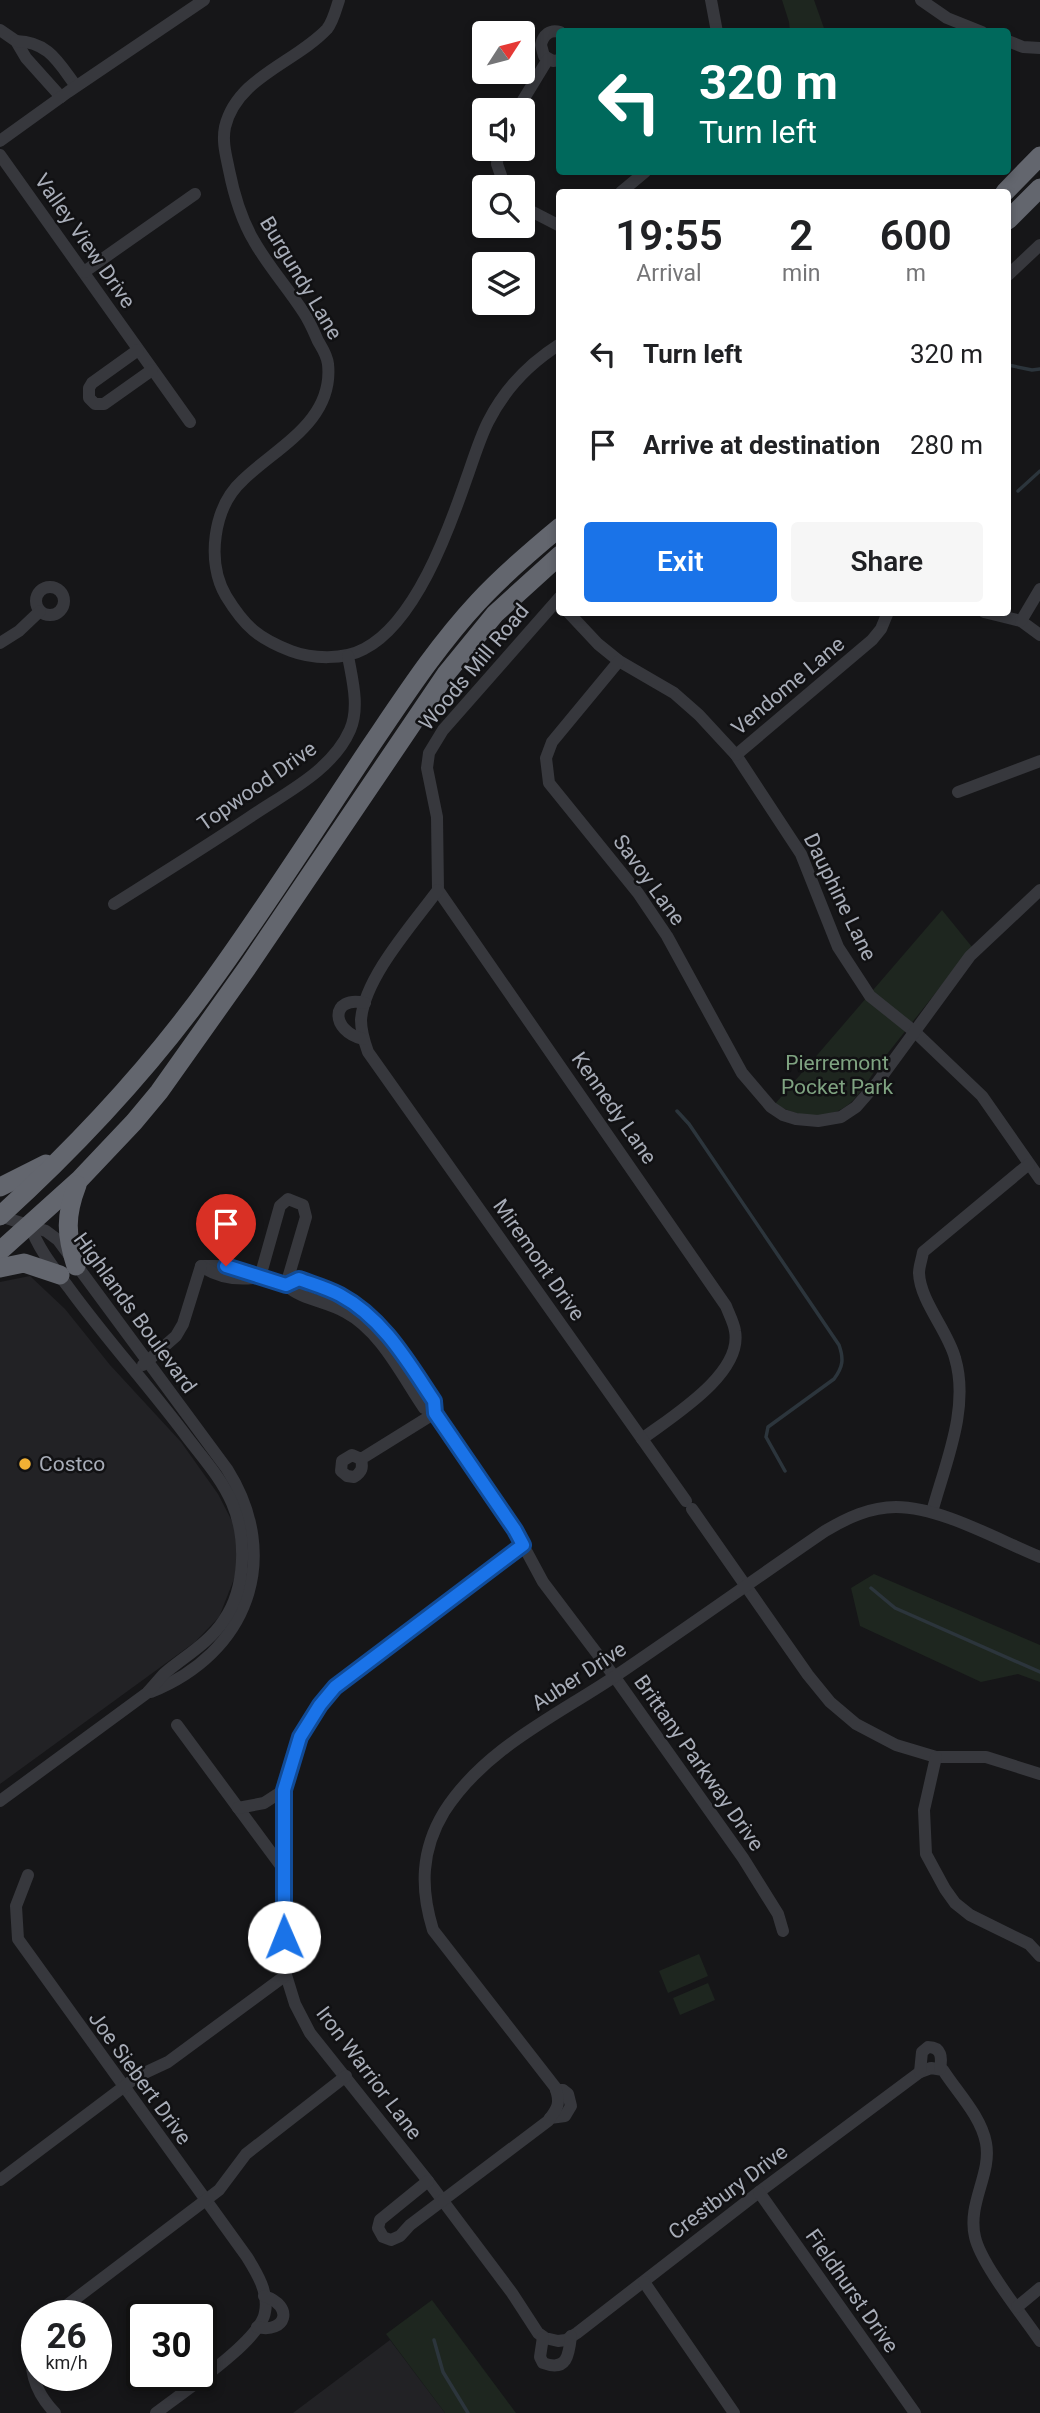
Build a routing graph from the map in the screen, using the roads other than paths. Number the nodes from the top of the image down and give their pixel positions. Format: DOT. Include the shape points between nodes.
graph roads {
  1 [pos="204,0"];
  2 [pos="339,0"];
  3 [pos="711,0"];
  4 [pos="920,0"];
  5 [pos="716,28"];
  6 [pos="972,28"];
  7 [pos="0,30"];
  8 [pos="556,32"];
  9 [pos="16,41"];
  10 [pos="1011,42"];
  11 [pos="1040,48"];
  12 [pos="554,60"];
  13 [pos="76,86"];
  14 [pos="61,97"];
  15 [pos="526,98"];
  16 [pos="0,141"];
  17 [pos="0,155"];
  18 [pos="1040,156"];
  19 [pos="641,175"];
  20 [pos="1040,187"];
  21 [pos="625,189"];
  22 [pos="1008,189"];
  23 [pos="195,194"];
  24 [pos="535,213"];
  25 [pos="1011,217"];
  26 [pos="556,224"];
  27 [pos="1040,244"];
  28 [pos="84,272"];
  29 [pos="1011,272"];
  30 [pos="556,347"];
  31 [pos="138,350"];
  32 [pos="152,370"];
  33 [pos="190,422"];
  34 [pos="556,530"];
  35 [pos="556,559"];
  36 [pos="1040,589"];
  37 [pos="556,603"];
  38 [pos="40,611"];
  39 [pos="572,616"];
  40 [pos="886,616"];
  41 [pos="1000,616"];
  42 [pos="1021,621"];
  43 [pos="1040,635"];
  44 [pos="0,643"];
  45 [pos="348,656"];
  46 [pos="619,661"];
  47 [pos="736,755"];
  48 [pos="1040,761"];
  49 [pos="958,792"];
  50 [pos="438,890"];
  51 [pos="1040,890"];
  52 [pos="114,904"];
  53 [pos="365,1003"];
  54 [pos="915,1032"];
  55 [pos="363,1039"];
  56 [pos="68,1152"];
  57 [pos="1030,1164"];
  58 [pos="80,1178"];
  59 [pos="1040,1179"];
  60 [pos="0,1187"];
  61 [pos="27,1191"];
  62 [pos="0,1216"];
  63 [pos="30,1225"];
  64 [pos="0,1251"];
  65 [pos="0,1268"];
  66 [pos="68,1270"];
  67 [pos="260,1277"];
  68 [pos="286,1285"];
  69 [pos="147,1361"];
  70 [pos="135,1371"];
  71 [pos="435,1413"];
  72 [pos="642,1439"];
  73 [pos="361,1459"];
  74 [pos="932,1512"];
  75 [pos="523,1545"];
  76 [pos="1040,1557"];
  77 [pos="746,1586"];
  78 [pos="614,1676"];
  79 [pos="148,1693"];
  80 [pos="177,1725"];
  81 [pos="936,1756"];
  82 [pos="1040,1774"];
  83 [pos="284,1790"];
  84 [pos="0,1801"];
  85 [pos="238,1808"];
  86 [pos="284,1870"];
  87 [pos="28,1875"];
  88 [pos="783,1931"];
  89 [pos="1040,1956"];
  90 [pos="286,1975"];
  91 [pos="940,2069"];
  92 [pos="923,2070"];
  93 [pos="346,2076"];
  94 [pos="123,2088"];
  95 [pos="0,2179"];
  96 [pos="428,2181"];
  97 [pos="759,2192"];
  98 [pos="205,2201"];
  99 [pos="443,2202"];
  100 [pos="643,2281"];
  101 [pos="1040,2288"];
  102 [pos="264,2296"];
  103 [pos="74,2300"];
  104 [pos="1017,2307"];
  105 [pos="257,2327"];
  106 [pos="572,2336"];
  107 [pos="544,2338"];
  108 [pos="1040,2341"];
  109 [pos="38,2391"];
  110 [pos="55,2413"];
  111 [pos="156,2413"];
  112 [pos="734,2413"];
  113 [pos="915,2413"];
  1 -- 13 [label="street"];
  2 -- 45 [label="street, Burgundy Lane" via="329,27 242,94 226,122 223,138 234,198 253,240 306,316 328,365 325,390 313,418 240,481 231,495 217,532 214,556 216,574 239,617 264,640 306,655"];
  3 -- 5 [label="street"];
  4 -- 6 [label="street"];
  7 -- 9 [label="street"];
  8 -- 12 [label="street" via="542,40 541,50"];
  9 -- 13 [label="street" via="32,41 49,52"];
  9 -- 14 [label="street"];
  10 -- 11 [label="street"];
  12 -- 15 [label="street"];
  13 -- 14 [label="street"];
  14 -- 16 [label="street"];
  17 -- 28 [label="street, Valley View Drive"];
  18 -- 22 [label="highway"];
  19 -- 21 [label="street"];
  20 -- 25 [label="highway"];
  23 -- 28 [label="street"];
  24 -- 26 [label="street"];
  27 -- 29 [label="street"];
  28 -- 31 [label="street, Valley View Drive"];
  30 -- 45 [label="street" via="522,374 486,425 445,534 401,619 366,649"];
  31 -- 32 [label="street, Valley View Drive"];
  31 -- 32 [label="street" via="92,383 89,398 104,404"];
  32 -- 33 [label="street, Valley View Drive"];
  34 -- 56 [label="highway" via="504,575 452,632 214,980 144,1070"];
  35 -- 58 [label="highway" via="495,614 454,664 181,1061 134,1122"];
  36 -- 42 [label="street"];
  37 -- 50 [label="street, Woods Mill Road" via="443,730 429,753"];
  38 -- 44 [label="street"];
  39 -- 46 [label="street, Dauphine Lane"];
  40 -- 47 [label="street, Vendome Lane" via="872,640"];
  41 -- 42 [label="street"];
  42 -- 43 [label="street"];
  45 -- 52 [label="street, Topwood Drive" via="354,710 351,728 335,754 313,775"];
  46 -- 47 [label="street, Dauphine Lane" via="674,693"];
  46 -- 54 [label="street, Savoy Lane" via="552,742 546,758 549,783 660,925 742,1073 783,1115 828,1120 856,1107"];
  47 -- 54 [label="street, Dauphine Lane" via="801,854 838,947 870,996"];
  48 -- 49 [label="street"];
  50 -- 53 [label="street" via="378,973"];
  50 -- 72 [label="street, Kennedy Lane" via="726,1306 736,1333 730,1360 712,1385"];
  51 -- 54 [label="street" via="970,956"];
  53 -- 55 [label="street"];
  53 -- 55 [label="street, Miremont Drive" via="350,1002 339,1014 345,1032"];
  54 -- 57 [label="street, Dauphine Lane" via="982,1097"];
  55 -- 72 [label="street, Miremont Drive"];
  56 -- 60 [label="highway"];
  56 -- 61 [label="highway"];
  57 -- 59 [label="street, Dauphine Lane"];
  57 -- 74 [label="street" via="923,1252 919,1274 923,1290 955,1357 961,1389"];
  58 -- 63 [label="highway"];
  58 -- 66 [label="highway" via="69,1205"];
  61 -- 62 [label="highway"];
  61 -- 63 [label="highway"];
  62 -- 63 [label="street"];
  63 -- 64 [label="highway"];
  63 -- 66 [label="street, Highlands Boulevard" via="41,1251"];
  63 -- 66 [label="street, Highlands Boulevard" via="58,1240"];
  65 -- 66 [label="highway" via="24,1264"];
  66 -- 69 [label="street, Highlands Boulevard"];
  66 -- 70 [label="street, Highlands Boulevard" via="107,1339"];
  67 -- 68 [label="street, Brittany Parkway Drive"];
  67 -- 68 [label="street" via="279,1206 292,1199 303,1205 306,1217"];
  67 -- 69 [label="street, Brittany Parkway Drive" via="239,1280 201,1266 183,1324"];
  68 -- 71 [label="street, Brittany Parkway Drive" via="299,1279 338,1293 363,1310 390,1337 434,1401"];
  69 -- 70 [label="street"];
  69 -- 79 [label="street, Highlands Boulevard" via="238,1487 255,1551 248,1595 221,1643 171,1684"];
  70 -- 79 [label="street, Highlands Boulevard" via="222,1483 236,1512 242,1566 225,1620"];
  71 -- 73 [label="street"];
  71 -- 75 [label="street, Brittany Parkway Drive"];
  72 -- 77 [label="street, Miremont Drive"];
  74 -- 76 [label="street, Auber Drive"];
  74 -- 77 [label="street, Auber Drive" via="896,1507 851,1516"];
  75 -- 78 [label="street, Brittany Parkway Drive" via="543,1582"];
  75 -- 83 [label="street, Iron Warrior Lane" via="335,1687 300,1737"];
  77 -- 78 [label="street, Auber Drive"];
  77 -- 81 [label="street, Miremont Drive" via="830,1702 856,1724 896,1745"];
  78 -- 88 [label="street, Brittany Parkway Drive" via="743,1858 778,1914"];
  78 -- 99 [label="street, Auber Drive" via="493,1756 468,1779 430,1842 423,1890 433,1930 556,2090 559,2100 550,2118"];
  79 -- 84 [label="street, Highlands Boulevard"];
  80 -- 85 [label="street"];
  81 -- 82 [label="street, Miremont Drive" via="986,1757"];
  81 -- 89 [label="street" via="924,1810 926,1854 955,1903 1030,1944"];
  83 -- 85 [label="street" via="264,1803"];
  83 -- 86 [label="street, Iron Warrior Lane"];
  85 -- 86 [label="street"];
  86 -- 90 [label="street, Iron Warrior Lane"];
  87 -- 94 [label="street, Joe Siebert Drive" via="16,1906 18,1939"];
  90 -- 93 [label="street, Iron Warrior Lane" via="310,2033"];
  90 -- 94 [label="street" via="168,2062"];
  91 -- 92 [label="street"];
  91 -- 92 [label="street, Crestbury Drive" via="940,2051 928,2047 922,2052"];
  91 -- 104 [label="street" via="981,2126 987,2158 974,2213 975,2241"];
  92 -- 97 [label="street, Crestbury Drive"];
  93 -- 96 [label="street, Iron Warrior Lane"];
  93 -- 98 [label="street" via="257,2145"];
  94 -- 95 [label="street"];
  94 -- 98 [label="street, Joe Siebert Drive"];
  96 -- 99 [label="street, Iron Warrior Lane"];
  96 -- 99 [label="street" via="380,2220 383,2237 396,2239"];
  97 -- 100 [label="street, Crestbury Drive"];
  97 -- 113 [label="street, Fieldhurst Drive"];
  98 -- 102 [label="street, Joe Siebert Drive" via="251,2265"];
  98 -- 103 [label="street"];
  99 -- 107 [label="street, Iron Warrior Lane"];
  100 -- 106 [label="street, Crestbury Drive"];
  100 -- 112 [label="street"];
  101 -- 104 [label="street"];
  102 -- 105 [label="street, Joe Siebert Drive" via="265,2315"];
  102 -- 105 [label="street, Joe Siebert Drive" via="280,2305 285,2317 274,2327"];
  104 -- 108 [label="street"];
  105 -- 111 [label="street" via="235,2352"];
  106 -- 107 [label="street, Crestbury Drive" via="558,2341"];
  106 -- 107 [label="street" via="566,2360 551,2366 540,2357"];
  109 -- 110 [label="street"];
}
